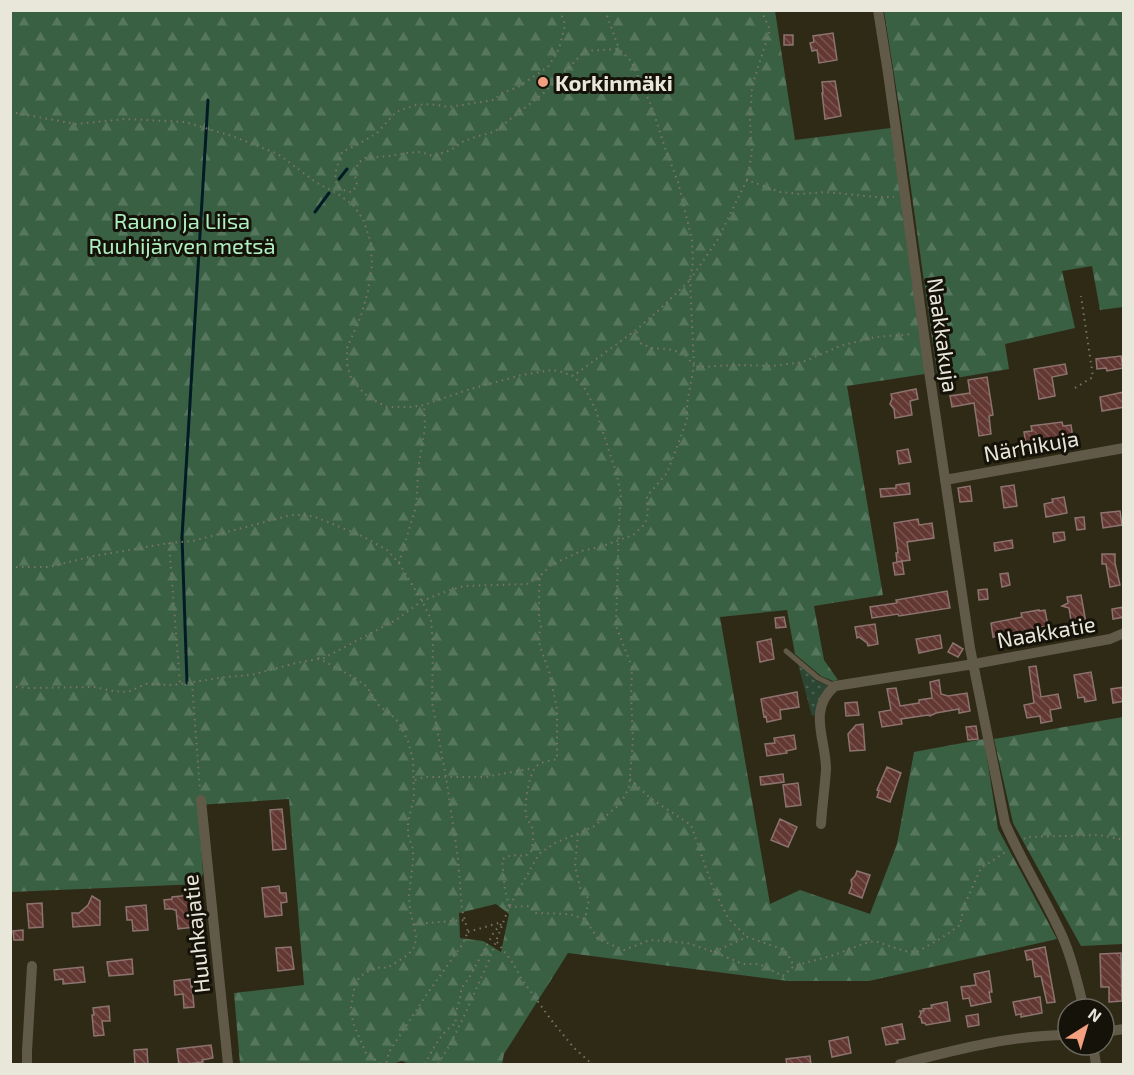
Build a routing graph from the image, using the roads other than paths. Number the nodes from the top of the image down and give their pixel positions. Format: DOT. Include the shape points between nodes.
graph roads {
  1 [pos="878,10"];
  2 [pos="1124,448"];
  3 [pos="945,480"];
  4 [pos="1124,633"];
  5 [pos="786,651"];
  6 [pos="974,664"];
  7 [pos="836,686"];
  8 [pos="201,800"];
  9 [pos="821,824"];
  10 [pos="32,966"];
  11 [pos="1081,997"];
  12 [pos="1056,1035"];
  13 [pos="27,1065"];
  14 [pos="228,1065"];
  15 [pos="900,1065"];
  1 -- 3 [label="street, Naakkakuja"];
  2 -- 3 [label="street, Närhikuja"];
  3 -- 6 [label="street, Naakkakuja"];
  4 -- 6 [label="street, Naakkatie" via="1110,639"];
  5 -- 7 [label="lane" via="818,678"];
  6 -- 7 [label="street, Naakkatie"];
  6 -- 11 [label="street, Naakkakuja" via="1005,823 1062,936"];
  7 -- 9 [label="street" via="827,693 819,726 826,766"];
  8 -- 14 [label="street, Huuhkajatie"];
  10 -- 13 [label="street"];
  12 -- 15 [label="street" via="995,1041"];
}
